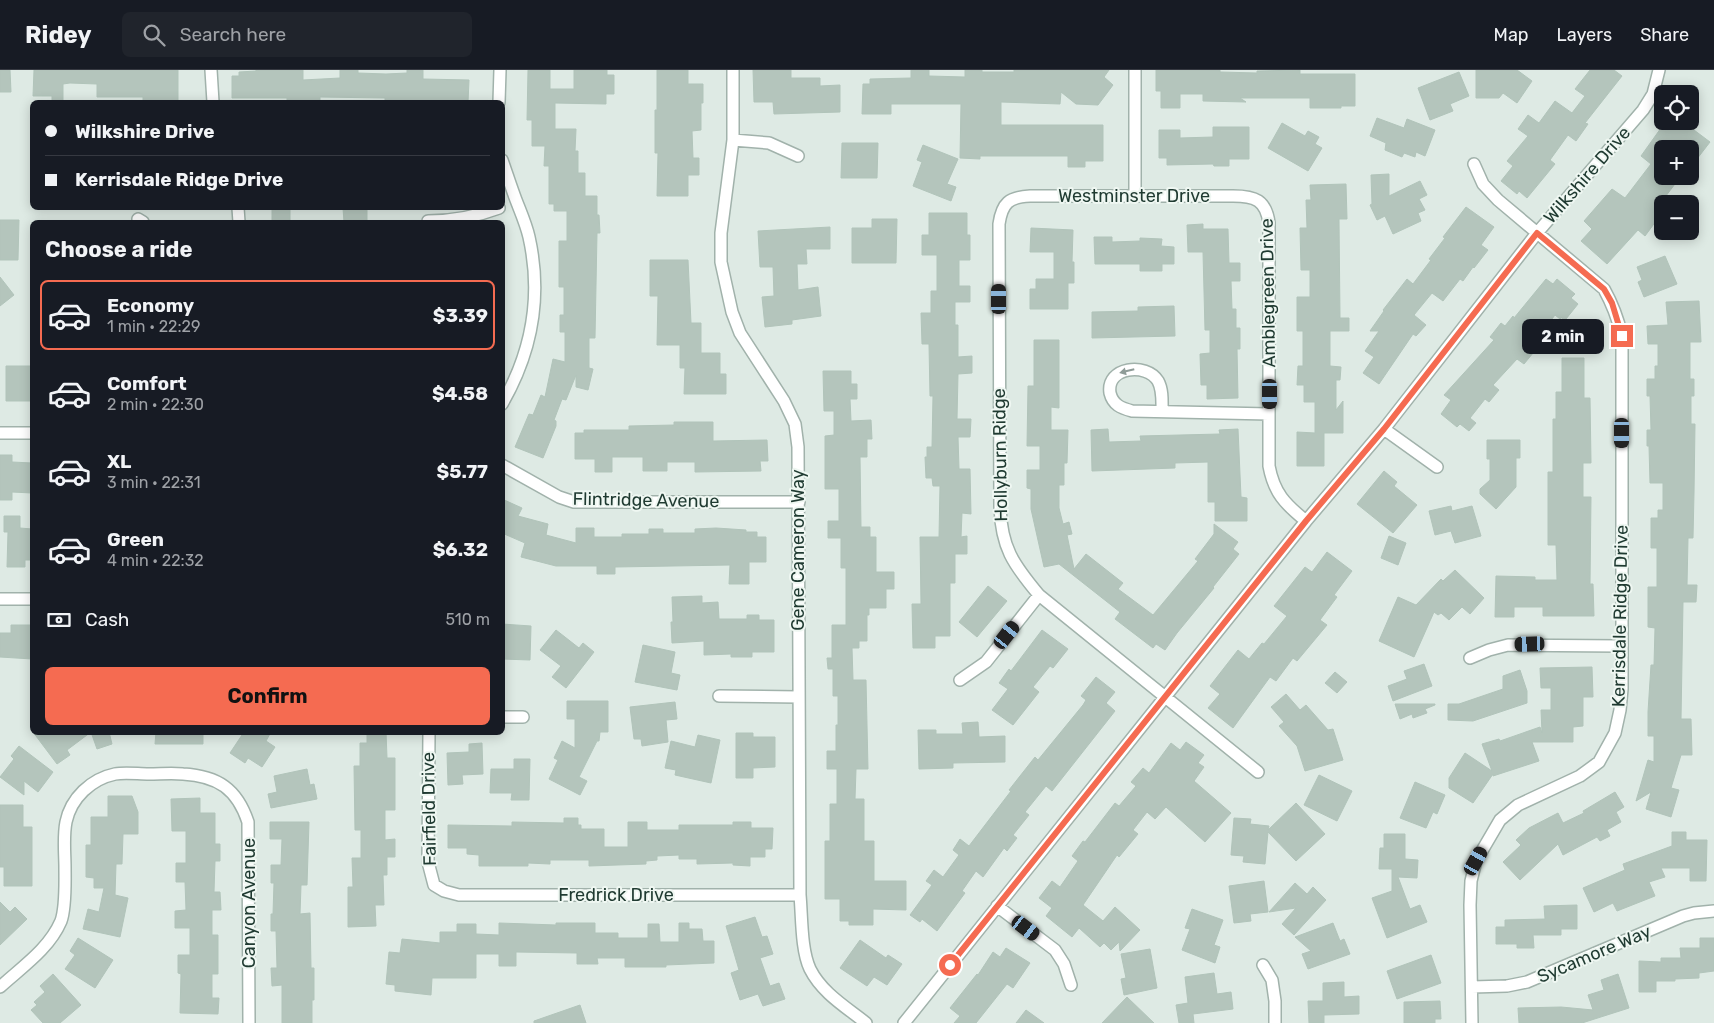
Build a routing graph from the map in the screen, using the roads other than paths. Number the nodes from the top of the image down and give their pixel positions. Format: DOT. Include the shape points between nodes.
graph roads {
  1 [pos="211,70"];
  2 [pos="500,70"];
  3 [pos="732,70"];
  4 [pos="1135,70"];
  5 [pos="1659,70"];
  6 [pos="213,100"];
  7 [pos="499,100"];
  8 [pos="733,140"];
  9 [pos="798,156"];
  10 [pos="1474,164"];
  11 [pos="505,169"];
  12 [pos="1135,196"];
  13 [pos="516,201"];
  14 [pos="1006,202"];
  15 [pos="1262,203"];
  16 [pos="505,205"];
  17 [pos="493,210"];
  18 [pos="456,220"];
  19 [pos="1537,233"];
  20 [pos="505,398"];
  21 [pos="1162,412"];
  22 [pos="1270,414"];
  23 [pos="1384,429"];
  24 [pos="0,433"];
  25 [pos="30,433"];
  26 [pos="505,467"];
  27 [pos="1437,467"];
  28 [pos="799,502"];
  29 [pos="1306,521"];
  30 [pos="1039,595"];
  31 [pos="0,598"];
  32 [pos="30,598"];
  33 [pos="1621,646"];
  34 [pos="1470,658"];
  35 [pos="960,680"];
  36 [pos="719,696"];
  37 [pos="798,697"];
  38 [pos="1166,697"];
  39 [pos="505,716"];
  40 [pos="523,716"];
  41 [pos="428,735"];
  42 [pos="1258,772"];
  43 [pos="434,885"];
  44 [pos="800,895"];
  45 [pos="997,906"];
  46 [pos="1714,911"];
  47 [pos="1263,965"];
  48 [pos="1070,985"];
  49 [pos="0,987"];
  50 [pos="1472,987"];
  51 [pos="249,1023"];
  52 [pos="866,1023"];
  53 [pos="904,1023"];
  54 [pos="1275,1023"];
  55 [pos="1472,1023"];
  1 -- 6 [label="street"];
  2 -- 7 [label="street"];
  3 -- 8 [label="street, Gene Cameron Way"];
  4 -- 12 [label="street"];
  5 -- 19 [label="street, Wilkshire Drive" via="1653,94 1643,110"];
  8 -- 9 [label="street" via="769,143"];
  8 -- 28 [label="street, Gene Cameron Way" via="721,233 721,262 740,333 795,424"];
  10 -- 19 [label="street, Kerrisdale Ridge Drive" via="1483,184"];
  11 -- 13 [label="street"];
  12 -- 14 [label="street, Westminster Drive" via="1019,196"];
  12 -- 15 [label="street, Westminster Drive" via="1246,196"];
  13 -- 16 [label="street"];
  13 -- 20 [label="street" via="524,217 536,288 533,322 521,366"];
  14 -- 30 [label="street, Hollyburn Ridge" via="999,224 1000,527 1013,560"];
  15 -- 22 [label="street, Amblegreen Drive" via="1268,212 1269,222"];
  17 -- 18 [label="street"];
  19 -- 23 [label="street, Wilkshire Drive"];
  19 -- 33 [label="street, Kerrisdale Ridge Drive" via="1604,289 1622,336"];
  21 -- 21 [label="street, one-way" via="1161,390 1148,371 1122,372 1109,385 1112,400 1120,408"];
  21 -- 22 [label="street"];
  22 -- 29 [label="street, Amblegreen Drive" via="1271,479 1288,506"];
  23 -- 27 [label="street"];
  23 -- 29 [label="street, Wilkshire Drive"];
  24 -- 25 [label="street"];
  26 -- 28 [label="street, Flintridge Avenue" via="574,502"];
  28 -- 37 [label="street, Gene Cameron Way"];
  29 -- 38 [label="street, Wilkshire Drive"];
  30 -- 35 [label="street" via="986,662"];
  30 -- 38 [label="street, Hollyburn Ridge"];
  31 -- 32 [label="street"];
  33 -- 34 [label="street" via="1508,645"];
  33 -- 50 [label="street, Kerrisdale Ridge Drive" via="1620,710 1614,733 1599,762 1580,776 1518,805 1500,820 1476,861 1470,881"];
  36 -- 37 [label="street"];
  37 -- 44 [label="street, Gene Cameron Way"];
  38 -- 42 [label="street, Hollyburn Ridge"];
  38 -- 45 [label="street, Wilkshire Drive"];
  39 -- 40 [label="street"];
  41 -- 43 [label="street, Fairfield Drive" via="428,862"];
  43 -- 44 [label="street, Fredrick Drive" via="460,895"];
  44 -- 52 [label="street, Gene Cameron Way" via="809,968 830,996"];
  45 -- 48 [label="street" via="1054,950 1064,964"];
  45 -- 53 [label="street, Wilkshire Drive"];
  46 -- 50 [label="street, Sycamore Way" via="1683,916 1526,982"];
  47 -- 54 [label="street" via="1272,980"];
  49 -- 51 [label="street, Canyon Avenue" via="45,946 62,918 66,822 75,800 91,784 116,774 183,774 208,778 229,788 244,808 248,822"];
  50 -- 55 [label="street, Kerrisdale Ridge Drive"];
}
